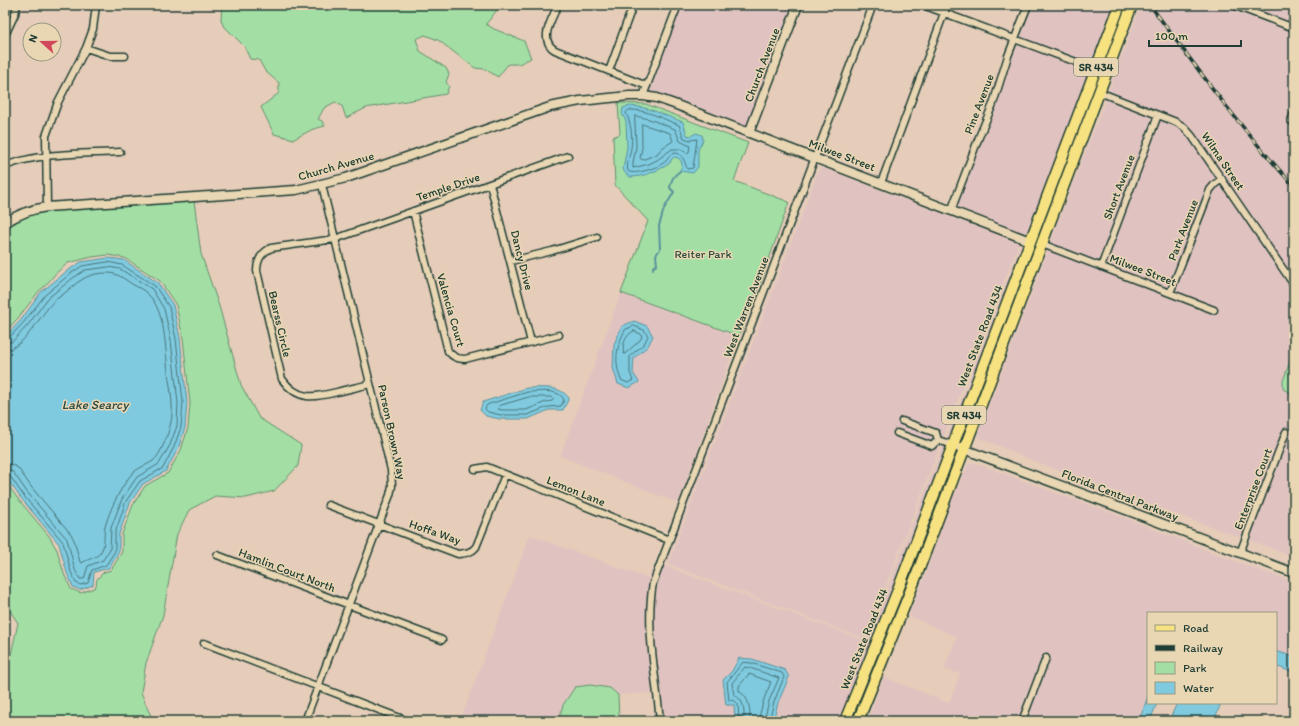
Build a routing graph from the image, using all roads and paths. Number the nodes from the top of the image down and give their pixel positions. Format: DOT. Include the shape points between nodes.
graph roads {
  1 [pos="17,5"];
  2 [pos="96,5"];
  3 [pos="558,5"];
  4 [pos="633,5"];
  5 [pos="678,5"];
  6 [pos="798,5"];
  7 [pos="873,5"];
  8 [pos="923,5"];
  9 [pos="947,5"];
  10 [pos="1028,5"];
  11 [pos="1120,5"];
  12 [pos="1132,5"];
  13 [pos="1233,5"];
  14 [pos="944,13"];
  15 [pos="1294,28"];
  16 [pos="5,34"];
  17 [pos="1015,39"];
  18 [pos="86,48"];
  19 [pos="125,56"];
  20 [pos="1095,69"];
  21 [pos="609,71"];
  22 [pos="647,86"];
  23 [pos="1099,92"];
  24 [pos="643,96"];
  25 [pos="1294,113"];
  26 [pos="1158,115"];
  27 [pos="1291,121"];
  28 [pos="749,133"];
  29 [pos="120,152"];
  30 [pos="47,156"];
  31 [pos="568,156"];
  32 [pos="815,158"];
  33 [pos="5,166"];
  34 [pos="1222,179"];
  35 [pos="881,183"];
  36 [pos="490,184"];
  37 [pos="322,185"];
  38 [pos="47,207"];
  39 [pos="413,211"];
  40 [pos="951,211"];
  41 [pos="1038,221"];
  42 [pos="5,223"];
  43 [pos="597,237"];
  44 [pos="335,239"];
  45 [pos="1030,241"];
  46 [pos="1042,244"];
  47 [pos="511,262"];
  48 [pos="1035,262"];
  49 [pos="1101,266"];
  50 [pos="1294,285"];
  51 [pos="1170,293"];
  52 [pos="1214,310"];
  53 [pos="559,335"];
  54 [pos="531,342"];
  55 [pos="370,384"];
  56 [pos="902,421"];
  57 [pos="1286,432"];
  58 [pos="897,434"];
  59 [pos="938,440"];
  60 [pos="953,445"];
  61 [pos="964,450"];
  62 [pos="475,469"];
  63 [pos="505,474"];
  64 [pos="328,505"];
  65 [pos="380,524"];
  66 [pos="669,540"];
  67 [pos="1240,553"];
  68 [pos="217,555"];
  69 [pos="1294,573"];
  70 [pos="349,605"];
  71 [pos="442,640"];
  72 [pos="204,643"];
  73 [pos="1046,658"];
  74 [pos="318,686"];
  75 [pos="846,720"];
  76 [pos="305,721"];
  77 [pos="408,721"];
  78 [pos="660,721"];
  79 [pos="858,721"];
  80 [pos="1022,721"];
  1 -- 16 [label="street"];
  2 -- 18 [label="street" via="93,29"];
  3 -- 21 [label="street" via="547,33 550,47"];
  4 -- 21 [label="street"];
  5 -- 22 [label="street"];
  6 -- 28 [label="street, Church Avenue"];
  7 -- 32 [label="street, West Warren Avenue"];
  8 -- 14 [label="street"];
  9 -- 14 [label="street"];
  10 -- 17 [label="street, Pine Avenue"];
  11 -- 20 [label="main road, West State Road 434 / SR 434"];
  12 -- 23 [label="main road, West State Road 434 / SR 434"];
  13 -- 15 [label="street"];
  14 -- 17 [label="street"];
  14 -- 35 [label="street"];
  17 -- 20 [label="street"];
  17 -- 40 [label="street, Pine Avenue"];
  18 -- 19 [label="street" via="110,56"];
  18 -- 30 [label="street" via="52,115 46,136"];
  20 -- 41 [label="main road, West State Road 434 / SR 434"];
  21 -- 22 [label="street"];
  22 -- 24 [label="street"];
  23 -- 26 [label="street, Wilma Street"];
  23 -- 46 [label="main road, West State Road 434 / SR 434"];
  24 -- 28 [label="street, Milwee Street" via="657,98"];
  24 -- 37 [label="street, Church Avenue" via="580,101 550,107"];
  25 -- 27 [label="street"];
  26 -- 34 [label="street, Wilma Street" via="1184,127"];
  26 -- 49 [label="street, Short Avenue"];
  28 -- 32 [label="street, Milwee Street"];
  29 -- 30 [label="street"];
  30 -- 33 [label="street"];
  30 -- 38 [label="street"];
  31 -- 36 [label="street, Temple Drive"];
  32 -- 35 [label="street, Milwee Street"];
  32 -- 66 [label="street, West Warren Avenue"];
  34 -- 50 [label="street, Wilma Street"];
  34 -- 51 [label="street, Park Avenue" via="1210,190"];
  35 -- 40 [label="street, Milwee Street"];
  36 -- 39 [label="street, Temple Drive"];
  36 -- 47 [label="street, Dancy Drive"];
  37 -- 38 [label="street, Church Avenue" via="269,193"];
  37 -- 44 [label="street, Parson Brown Way"];
  38 -- 42 [label="street, Church Avenue" via="25,212"];
  39 -- 44 [label="street, Temple Drive"];
  39 -- 54 [label="street, Valencia Court" via="448,351 459,359"];
  40 -- 45 [label="street, Milwee Street"];
  41 -- 45 [label="main road, West State Road 434 / SR 434"];
  41 -- 46 [label="main road"];
  43 -- 47 [label="street"];
  44 -- 55 [label="street, Parson Brown Way"];
  44 -- 55 [label="street, Bearss Circle" via="271,248 260,256 257,263 282,379 293,391 310,397"];
  45 -- 48 [label="main road"];
  45 -- 60 [label="main road, West State Road 434 / SR 434"];
  46 -- 48 [label="main road, West State Road 434 / SR 434"];
  46 -- 49 [label="street, Milwee Street"];
  47 -- 54 [label="street, Dancy Drive"];
  48 -- 61 [label="main road, West State Road 434 / SR 434"];
  49 -- 51 [label="street, Milwee Street"];
  51 -- 52 [label="street, Milwee Street"];
  53 -- 54 [label="street, Valencia Court"];
  55 -- 65 [label="street, Parson Brown Way" via="392,479 390,495"];
  56 -- 59 [label="street, Florida Central Parkway" via="936,433"];
  57 -- 67 [label="street, Enterprise Court"];
  58 -- 59 [label="street, Florida Central Parkway" via="932,446"];
  59 -- 60 [label="street, Florida Central Parkway"];
  60 -- 61 [label="street, Florida Central Parkway"];
  60 -- 75 [label="main road, West State Road 434 / SR 434"];
  61 -- 67 [label="street, Florida Central Parkway"];
  61 -- 79 [label="main road, West State Road 434 / SR 434"];
  62 -- 63 [label="street, Lemon Lane" via="487,467"];
  63 -- 65 [label="street, Hoffa Way" via="476,547 466,554 458,554"];
  63 -- 66 [label="street, Lemon Lane"];
  64 -- 65 [label="street"];
  65 -- 70 [label="street, Parson Brown Way"];
  66 -- 78 [label="street, West Warren Avenue" via="653,583 650,601"];
  67 -- 69 [label="street, Florida Central Parkway"];
  68 -- 70 [label="street, Hamlin Court North"];
  70 -- 71 [label="street, Hamlin Court North"];
  70 -- 74 [label="street, Parson Brown Way"];
  72 -- 74 [label="street"];
  73 -- 80 [label="street"];
  74 -- 76 [label="street, Parson Brown Way"];
  74 -- 77 [label="street"];
}
